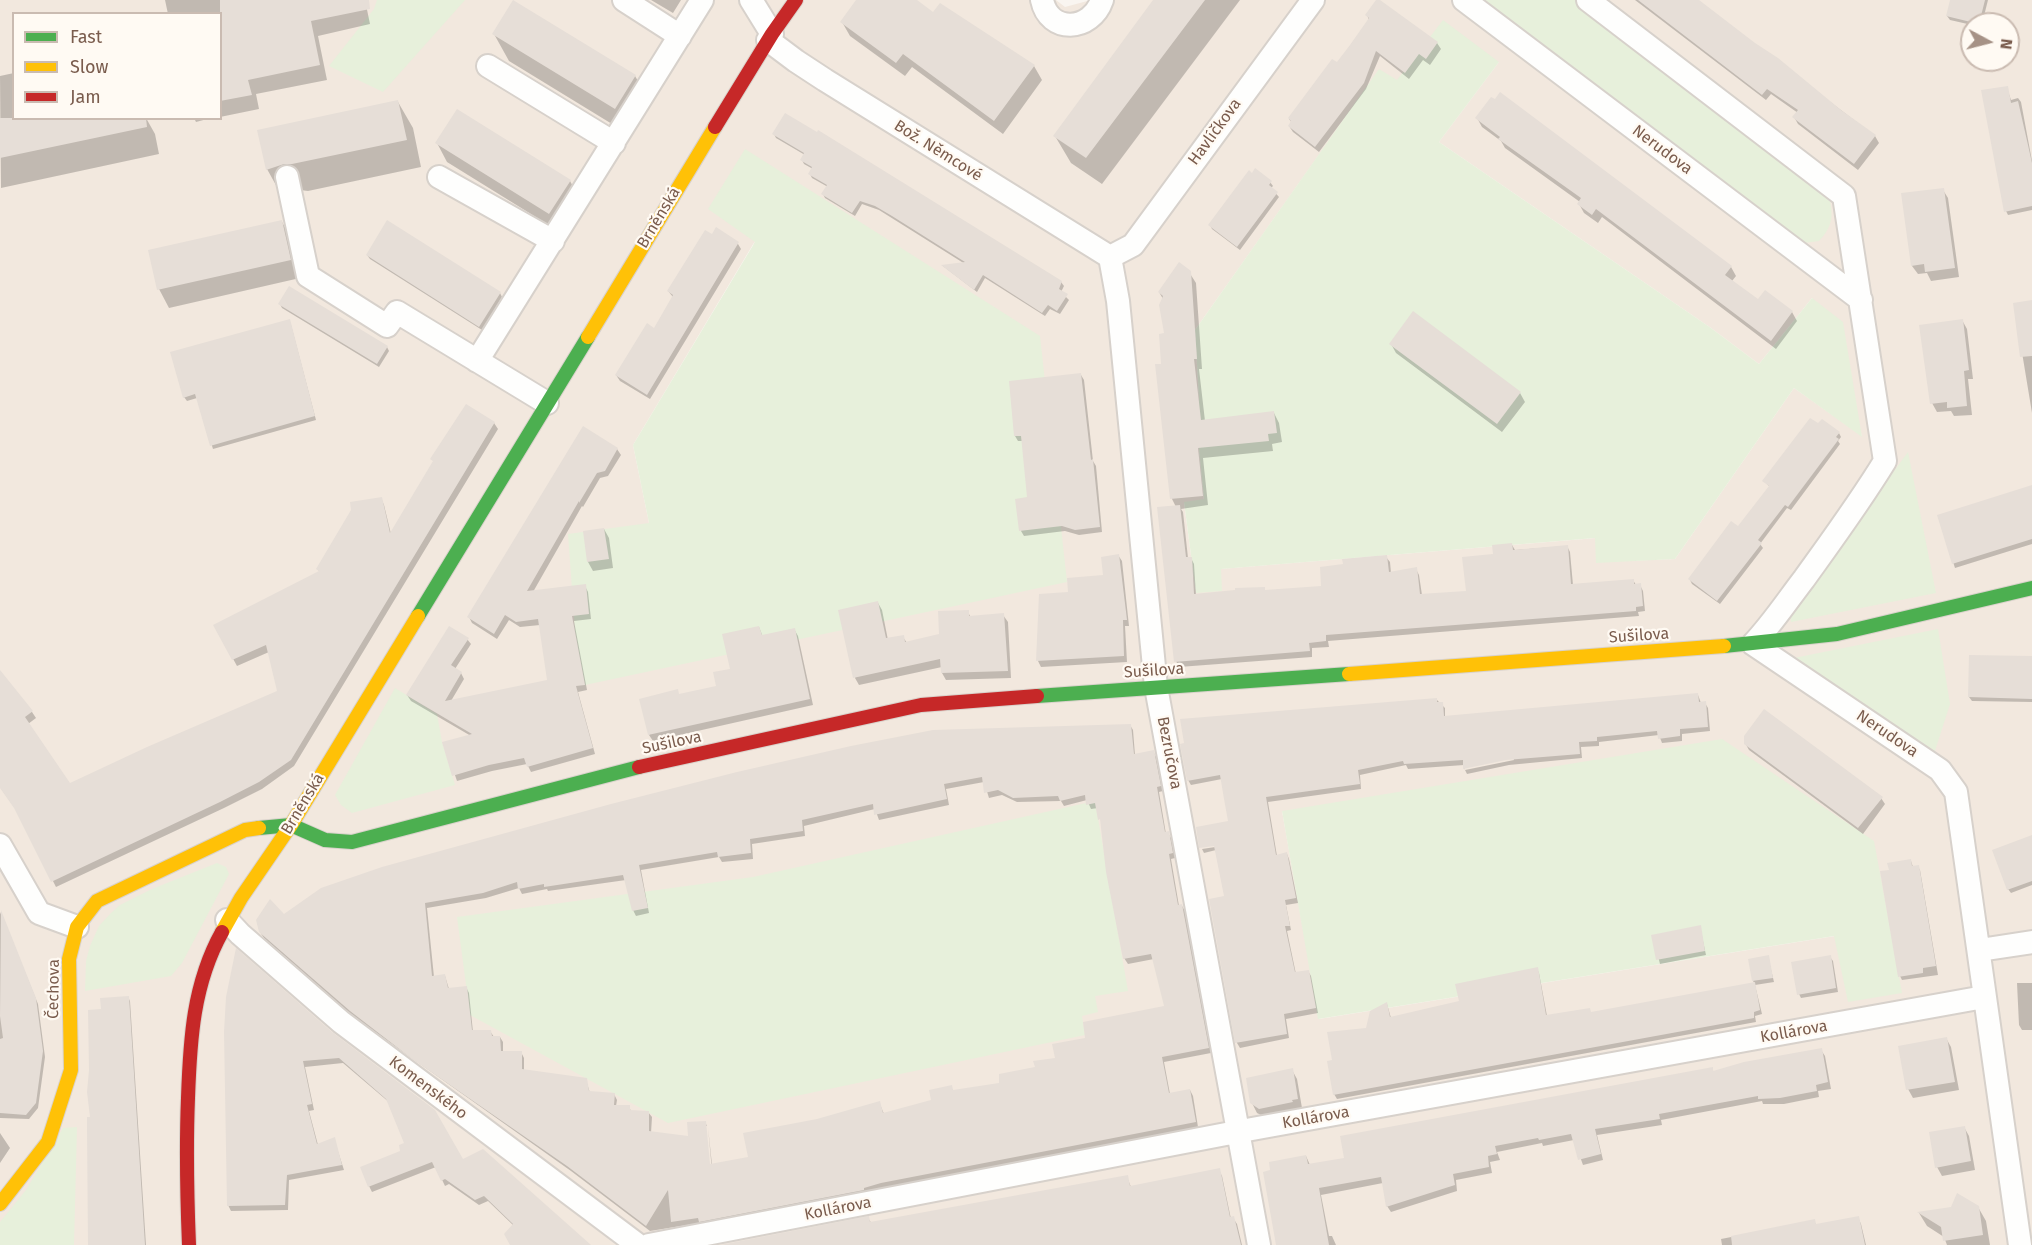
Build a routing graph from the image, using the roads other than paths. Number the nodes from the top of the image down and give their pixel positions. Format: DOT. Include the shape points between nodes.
graph roads {
  1 [pos="624,0"];
  2 [pos="702,0"];
  3 [pos="751,0"];
  4 [pos="796,0"];
  5 [pos="1041,0"];
  6 [pos="1102,0"];
  7 [pos="1313,0"];
  8 [pos="1464,0"];
  9 [pos="1588,0"];
  10 [pos="680,36"];
  11 [pos="770,37"];
  12 [pos="488,66"];
  13 [pos="614,142"];
  14 [pos="287,177"];
  15 [pos="439,177"];
  16 [pos="553,241"];
  17 [pos="1110,257"];
  18 [pos="1861,300"];
  19 [pos="477,361"];
  20 [pos="547,402"];
  21 [pos="2032,588"];
  22 [pos="1753,644"];
  23 [pos="1156,687"];
  24 [pos="291,825"];
  25 [pos="0,845"];
  26 [pos="227,920"];
  27 [pos="77,927"];
  28 [pos="2032,942"];
  29 [pos="1980,950"];
  30 [pos="1984,997"];
  31 [pos="1240,1132"];
  32 [pos="0,1204"];
  33 [pos="189,1245"];
  34 [pos="638,1245"];
  35 [pos="649,1245"];
  36 [pos="1259,1245"];
  37 [pos="2020,1245"];
  1 -- 10 [label="street"];
  2 -- 10 [label="street"];
  3 -- 11 [label="street"];
  4 -- 11 [label="street, Brněnská"];
  5 -- 6 [label="street" via="1049,16 1069,24 1088,21"];
  7 -- 17 [label="street, Havlíčkova" via="1133,245"];
  8 -- 18 [label="street, Nerudova"];
  9 -- 18 [label="street" via="1844,196"];
  10 -- 13 [label="street"];
  11 -- 17 [label="street, Bož. Němcové" via="795,61"];
  11 -- 20 [label="street, Brněnská"];
  12 -- 13 [label="street"];
  13 -- 16 [label="street"];
  14 -- 19 [label="street" via="308,276 387,326 397,312"];
  15 -- 16 [label="street"];
  16 -- 19 [label="street"];
  17 -- 23 [label="street, Bezručova" via="1119,301"];
  18 -- 22 [label="street" via="1885,461 1823,553"];
  19 -- 20 [label="street"];
  20 -- 24 [label="street, Brněnská"];
  21 -- 22 [label="street, Sušilova" via="1837,634"];
  22 -- 23 [label="street, Sušilova"];
  22 -- 29 [label="street, Nerudova" via="1940,770 1956,792"];
  23 -- 24 [label="street, Sušilova" via="921,705 620,771 352,842 325,840"];
  23 -- 31 [label="street, Bezručova"];
  24 -- 26 [label="street, Brněnská"];
  24 -- 27 [label="street, Čechova" via="245,830 234,835 98,901"];
  25 -- 27 [label="street" via="39,913"];
  26 -- 33 [label="street, Brněnská" via="202,977 193,1014 185,1169"];
  26 -- 34 [label="street, Komenského" via="341,1022"];
  27 -- 32 [label="street, Čechova" via="69,959 71,1070 48,1142"];
  28 -- 29 [label="street"];
  29 -- 30 [label="street, Nerudova"];
  30 -- 31 [label="street, Kollárova"];
  30 -- 37 [label="street, Nerudova"];
  31 -- 35 [label="street, Kollárova"];
  31 -- 36 [label="street, Bezručova"];
}
